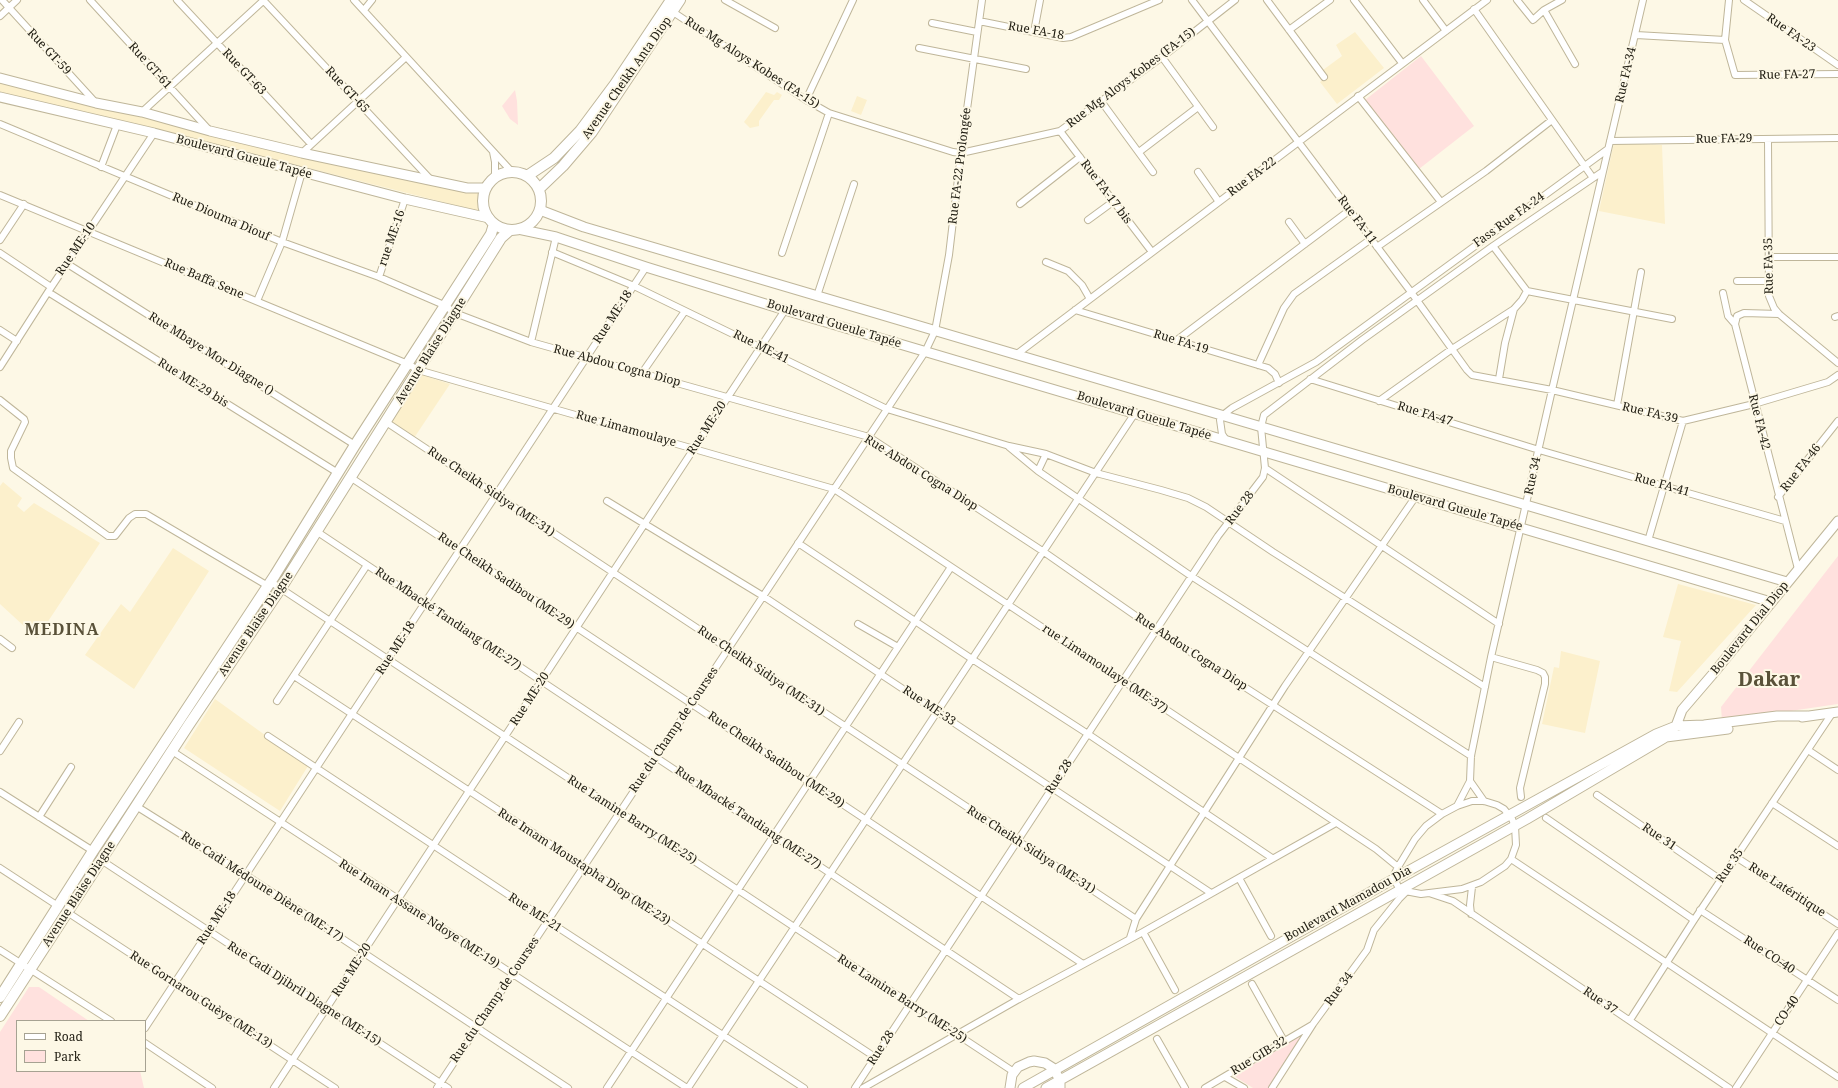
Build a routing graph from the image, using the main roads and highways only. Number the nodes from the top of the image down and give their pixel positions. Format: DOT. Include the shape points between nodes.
graph roads {
  1 [pos="670,0"];
  2 [pos="680,0"];
  3 [pos="527,176"];
  4 [pos="538,189"];
  5 [pos="491,221"];
  6 [pos="514,230"];
  7 [pos="476,258"];
  8 [pos="485,264"];
  9 [pos="25,967"];
  10 [pos="0,997"];
  11 [pos="0,1016"];
  1 -- 3 [label="main road, Avenue Cheikh Anta Diop" via="615,84 580,131 554,158"];
  2 -- 4 [label="main road, Avenue Cheikh Anta Diop" via="592,132 563,166"];
  3 -- 4 [label="main road"];
  3 -- 5 [label="main road" via="512,172 503,174 486,188 483,203"];
  4 -- 6 [label="main road" via="541,199 536,217 530,224"];
  5 -- 6 [label="main road"];
  5 -- 7 [label="main road, Avenue Blaise Diagne" via="491,234"];
  6 -- 8 [label="main road, Avenue Blaise Diagne" via="502,238"];
  7 -- 8 [label="main road"];
  7 -- 9 [label="main road, Avenue Blaise Diagne" via="355,445 270,584 58,906"];
  8 -- 9 [label="main road, Avenue Blaise Diagne" via="281,588 67,912"];
  9 -- 10 [label="main road, Avenue Blaise Diagne"];
  9 -- 11 [label="main road, Avenue Blaise Diagne"];
}
